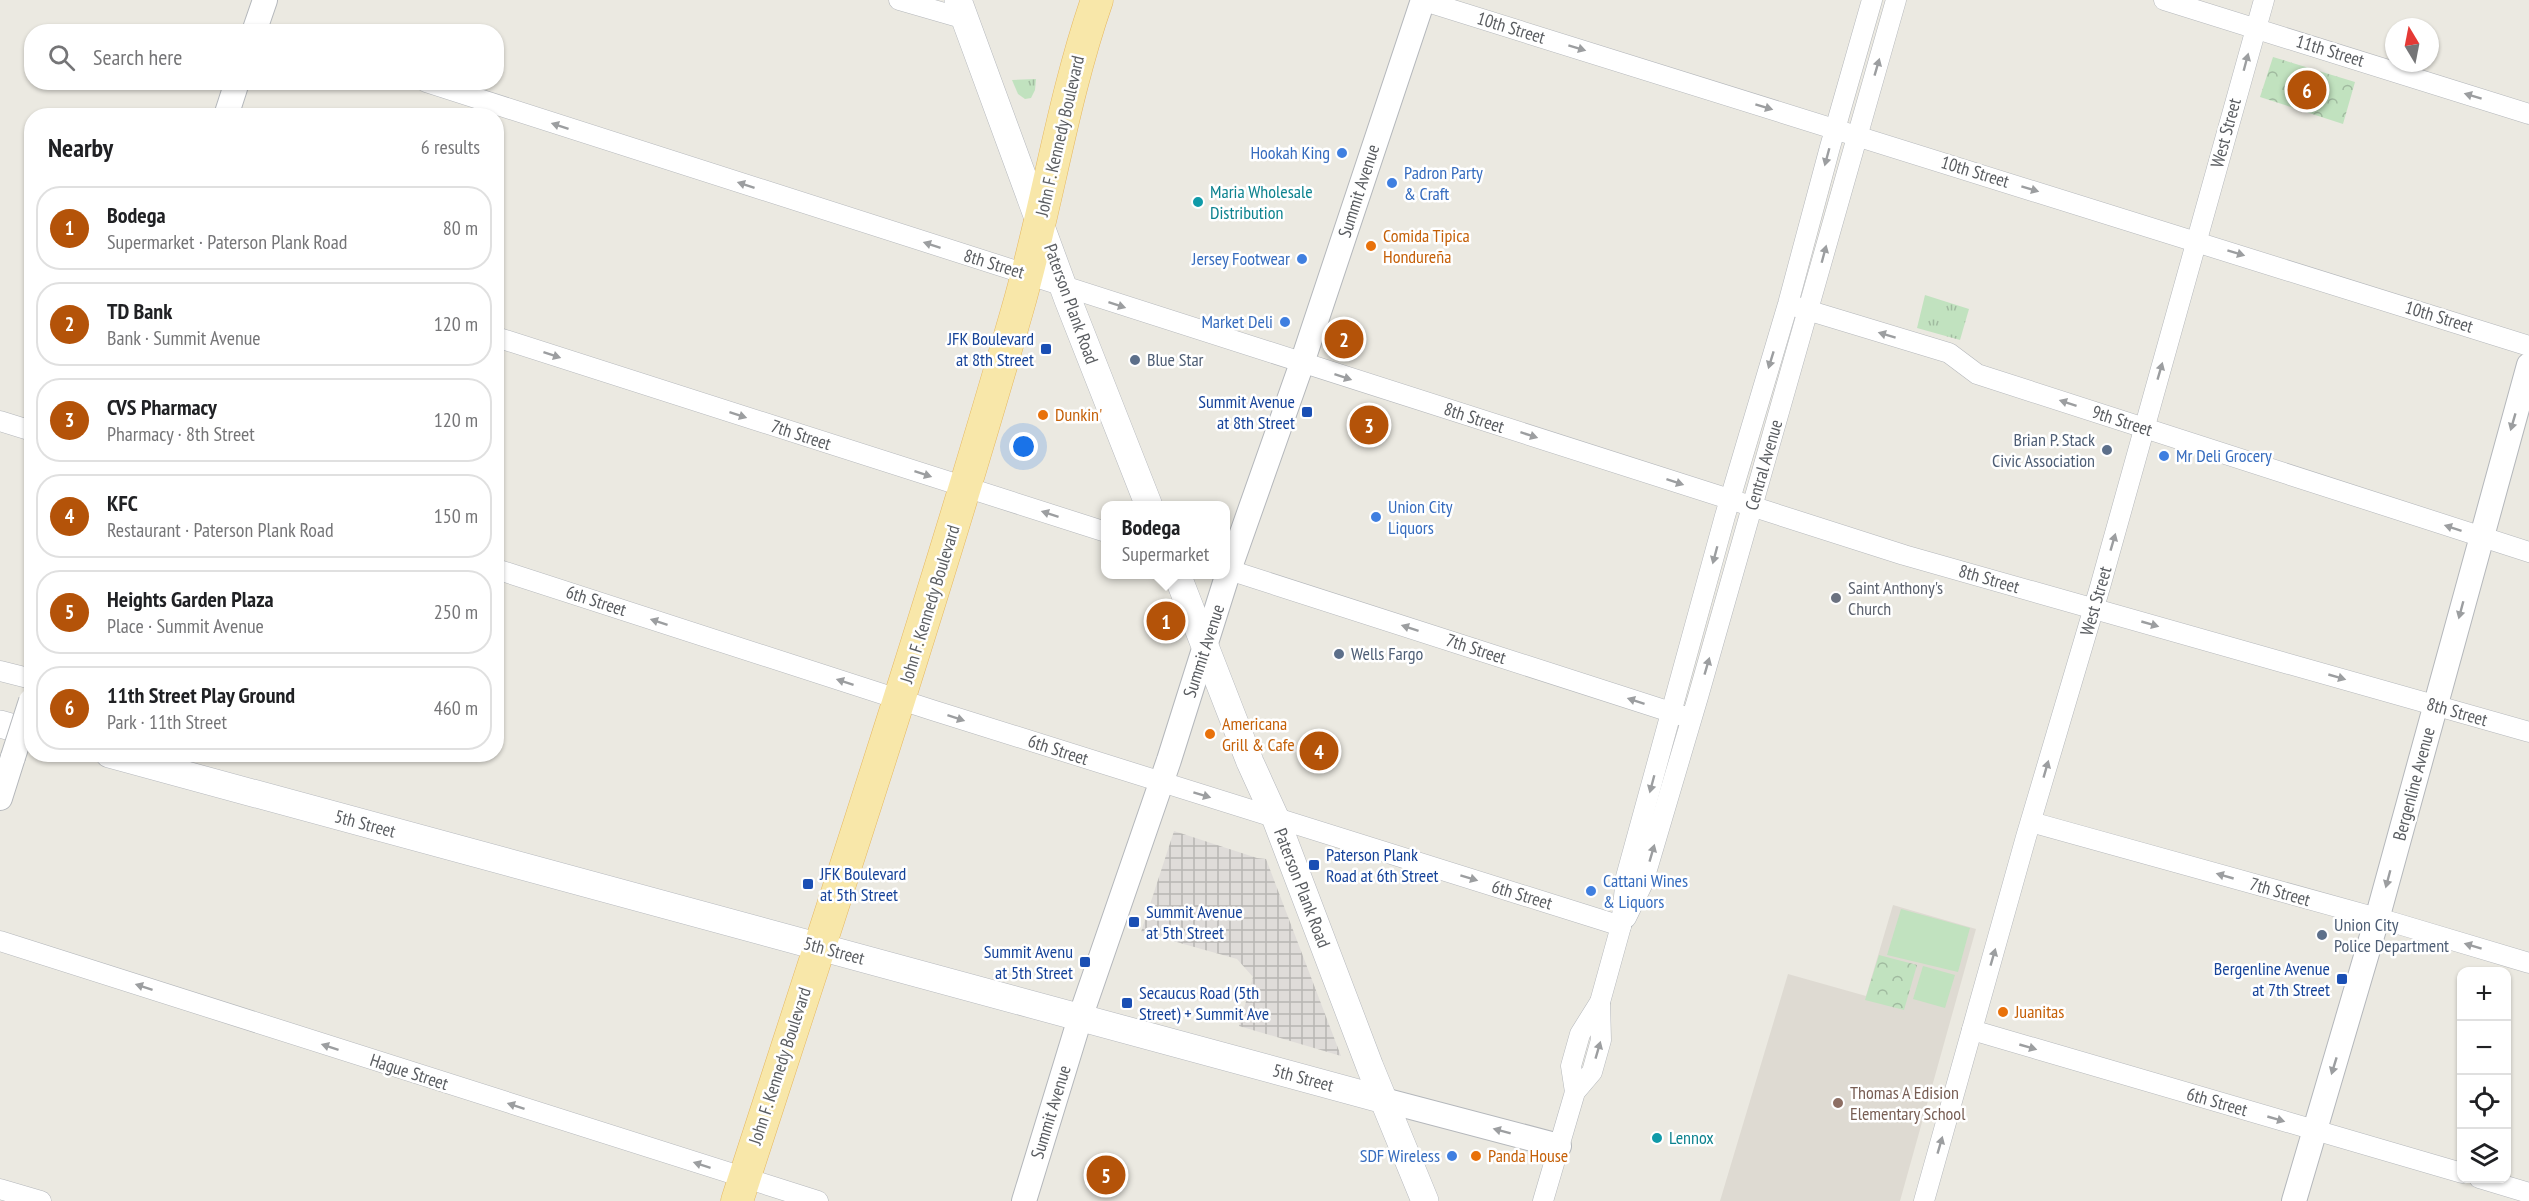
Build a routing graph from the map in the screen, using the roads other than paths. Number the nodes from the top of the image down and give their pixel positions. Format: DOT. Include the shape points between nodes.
graph roads {
  1 [pos="265,0"];
  2 [pos="899,0"];
  3 [pos="1097,0"];
  4 [pos="1422,0"];
  5 [pos="1872,0"];
  6 [pos="1896,0"];
  7 [pos="2164,0"];
  8 [pos="2264,0"];
  9 [pos="961,9"];
  10 [pos="260,24"];
  11 [pos="2255,28"];
  12 [pos="234,90"];
  13 [pos="451,90"];
  14 [pos="229,108"];
  15 [pos="2529,114"];
  16 [pos="1835,128"];
  17 [pos="1857,135"];
  18 [pos="1041,223"];
  19 [pos="2196,241"];
  20 [pos="1028,275"];
  21 [pos="1062,285"];
  22 [pos="1788,304"];
  23 [pos="1808,311"];
  24 [pos="504,340"];
  25 [pos="2529,345"];
  26 [pos="1302,363"];
  27 [pos="2529,365"];
  28 [pos="0,421"];
  29 [pos="2144,427"];
  30 [pos="24,428"];
  31 [pos="965,488"];
  32 [pos="1730,499"];
  33 [pos="1147,501"];
  34 [pos="1753,505"];
  35 [pos="1101,530"];
  36 [pos="2481,538"];
  37 [pos="2529,552"];
  38 [pos="1230,563"];
  39 [pos="1230,570"];
  40 [pos="504,572"];
  41 [pos="1179,579"];
  42 [pos="1225,579"];
  43 [pos="2094,608"];
  44 [pos="1206,649"];
  45 [pos="0,671"];
  46 [pos="24,677"];
  47 [pos="900,700"];
  48 [pos="2435,706"];
  49 [pos="1682,715"];
  50 [pos="24,722"];
  51 [pos="0,724"];
  52 [pos="24,731"];
  53 [pos="2529,732"];
  54 [pos="138,762"];
  55 [pos="1161,782"];
  56 [pos="0,798"];
  57 [pos="1275,818"];
  58 [pos="2031,822"];
  59 [pos="2377,919"];
  60 [pos="1621,926"];
  61 [pos="0,941"];
  62 [pos="819,947"];
  63 [pos="2529,963"];
  64 [pos="1080,1018"];
  65 [pos="1972,1030"];
  66 [pos="1384,1100"];
  67 [pos="2315,1130"];
  68 [pos="1559,1146"];
  69 [pos="2457,1172"];
  70 [pos="2493,1183"];
  71 [pos="0,1188"];
  72 [pos="740,1190"];
  73 [pos="2529,1193"];
  74 [pos="41,1201"];
  75 [pos="818,1201"];
  76 [pos="1024,1201"];
  77 [pos="1425,1201"];
  78 [pos="1543,1201"];
  79 [pos="1924,1201"];
  80 [pos="2294,1201"];
  1 -- 10 [label="street"];
  2 -- 9 [label="street"];
  3 -- 18 [label="main road, John F. Kennedy Boulevard" via="1080,50"];
  4 -- 16 [label="street, 10th Street, one-way"];
  4 -- 26 [label="street, Summit Avenue"];
  5 -- 16 [label="street, Central Avenue"];
  17 -- 6 [label="street, Central Avenue, one-way"];
  7 -- 11 [label="street, 11th Street"];
  8 -- 11 [label="street, West Street"];
  9 -- 18 [label="main road, Paterson Plank Road"];
  15 -- 11 [label="street, 11th Street, one-way"];
  19 -- 11 [label="street, West Street, one-way"];
  12 -- 14 [label="street"];
  20 -- 13 [label="street, 8th Street, one-way"];
  16 -- 17 [label="street, 10th Street"];
  16 -- 22 [label="street, Central Avenue, one-way"];
  17 -- 19 [label="street, 10th Street, one-way"];
  23 -- 17 [label="street, Central Avenue, one-way"];
  18 -- 20 [label="main road, John F. Kennedy Boulevard"];
  18 -- 21 [label="main road, Paterson Plank Road"];
  19 -- 25 [label="street, 10th Street, one-way"];
  29 -- 19 [label="street, West Street, one-way"];
  20 -- 21 [label="street, 8th Street"];
  20 -- 31 [label="main road, John F. Kennedy Boulevard"];
  21 -- 26 [label="street, 8th Street, one-way"];
  21 -- 33 [label="main road, Paterson Plank Road"];
  22 -- 23 [label="street, 9th Street"];
  22 -- 32 [label="street, Central Avenue, one-way"];
  29 -- 23 [label="street, 9th Street, one-way" via="1977,374 1949,353"];
  23 -- 34 [label="street, Central Avenue"];
  24 -- 31 [label="street, 7th Street, one-way"];
  26 -- 32 [label="street, 8th Street, one-way"];
  26 -- 38 [label="street, Summit Avenue"];
  27 -- 36 [label="street, Bergenline Avenue, one-way"];
  28 -- 30 [label="street"];
  36 -- 29 [label="street, 9th Street, one-way"];
  43 -- 29 [label="street, West Street, one-way"];
  35 -- 31 [label="street, 7th Street, one-way"];
  31 -- 47 [label="main road, John F. Kennedy Boulevard"];
  32 -- 34 [label="street, 8th Street"];
  32 -- 49 [label="street, Central Avenue, one-way"];
  34 -- 43 [label="street, 8th Street" via="1904,555"];
  49 -- 34 [label="street, Central Avenue, one-way"];
  36 -- 37 [label="street, 9th Street"];
  36 -- 48 [label="street, Bergenline Avenue, one-way"];
  49 -- 39 [label="street, 7th Street, one-way"];
  47 -- 40 [label="street, 6th Street, one-way"];
  41 -- 44 [label="main road, Paterson Plank Road"];
  42 -- 44 [label="street, Summit Avenue"];
  43 -- 48 [label="street, 8th Street, one-way"];
  58 -- 43 [label="street, West Street, one-way"];
  44 -- 55 [label="street, Summit Avenue"];
  44 -- 57 [label="main road, Paterson Plank Road"];
  45 -- 46 [label="street"];
  47 -- 55 [label="street, 6th Street, one-way"];
  47 -- 62 [label="main road, John F. Kennedy Boulevard"];
  48 -- 53 [label="street, 8th Street"];
  48 -- 59 [label="street, Bergenline Avenue, one-way"];
  49 -- 60 [label="street, Central Avenue" via="1643,883"];
  50 -- 56 [label="street, bridge"];
  51 -- 52 [label="main road"];
  54 -- 62 [label="main road, 5th Street"];
  55 -- 57 [label="street, 6th Street, one-way"];
  55 -- 64 [label="street, Summit Avenue"];
  57 -- 60 [label="street, 6th Street, one-way"];
  57 -- 66 [label="main road, Paterson Plank Road"];
  59 -- 58 [label="street, 7th Street, one-way"];
  65 -- 58 [label="street, West Street, one-way"];
  63 -- 59 [label="street, 7th Street, one-way"];
  59 -- 67 [label="street, Bergenline Avenue, one-way"];
  60 -- 68 [label="street, Central Avenue" via="1600,1002 1601,1040 1592,1072 1575,1092"];
  72 -- 61 [label="street, Hague Street, one-way"];
  62 -- 64 [label="main road, 5th Street"];
  62 -- 72 [label="main road, John F. Kennedy Boulevard"];
  64 -- 66 [label="main road, 5th Street"];
  64 -- 76 [label="street, Summit Avenue"];
  65 -- 67 [label="street, 6th Street, one-way"];
  79 -- 65 [label="street, West Street, one-way"];
  68 -- 66 [label="street, 5th Street, one-way"];
  66 -- 77 [label="main road, Paterson Plank Road"];
  67 -- 69 [label="street, 6th Street"];
  67 -- 80 [label="street, Bergenline Avenue"];
  68 -- 78 [label="street, Central Avenue"];
  70 -- 73 [label="street"];
  71 -- 74 [label="street"];
  72 -- 75 [label="street, Hague Street"];
}
